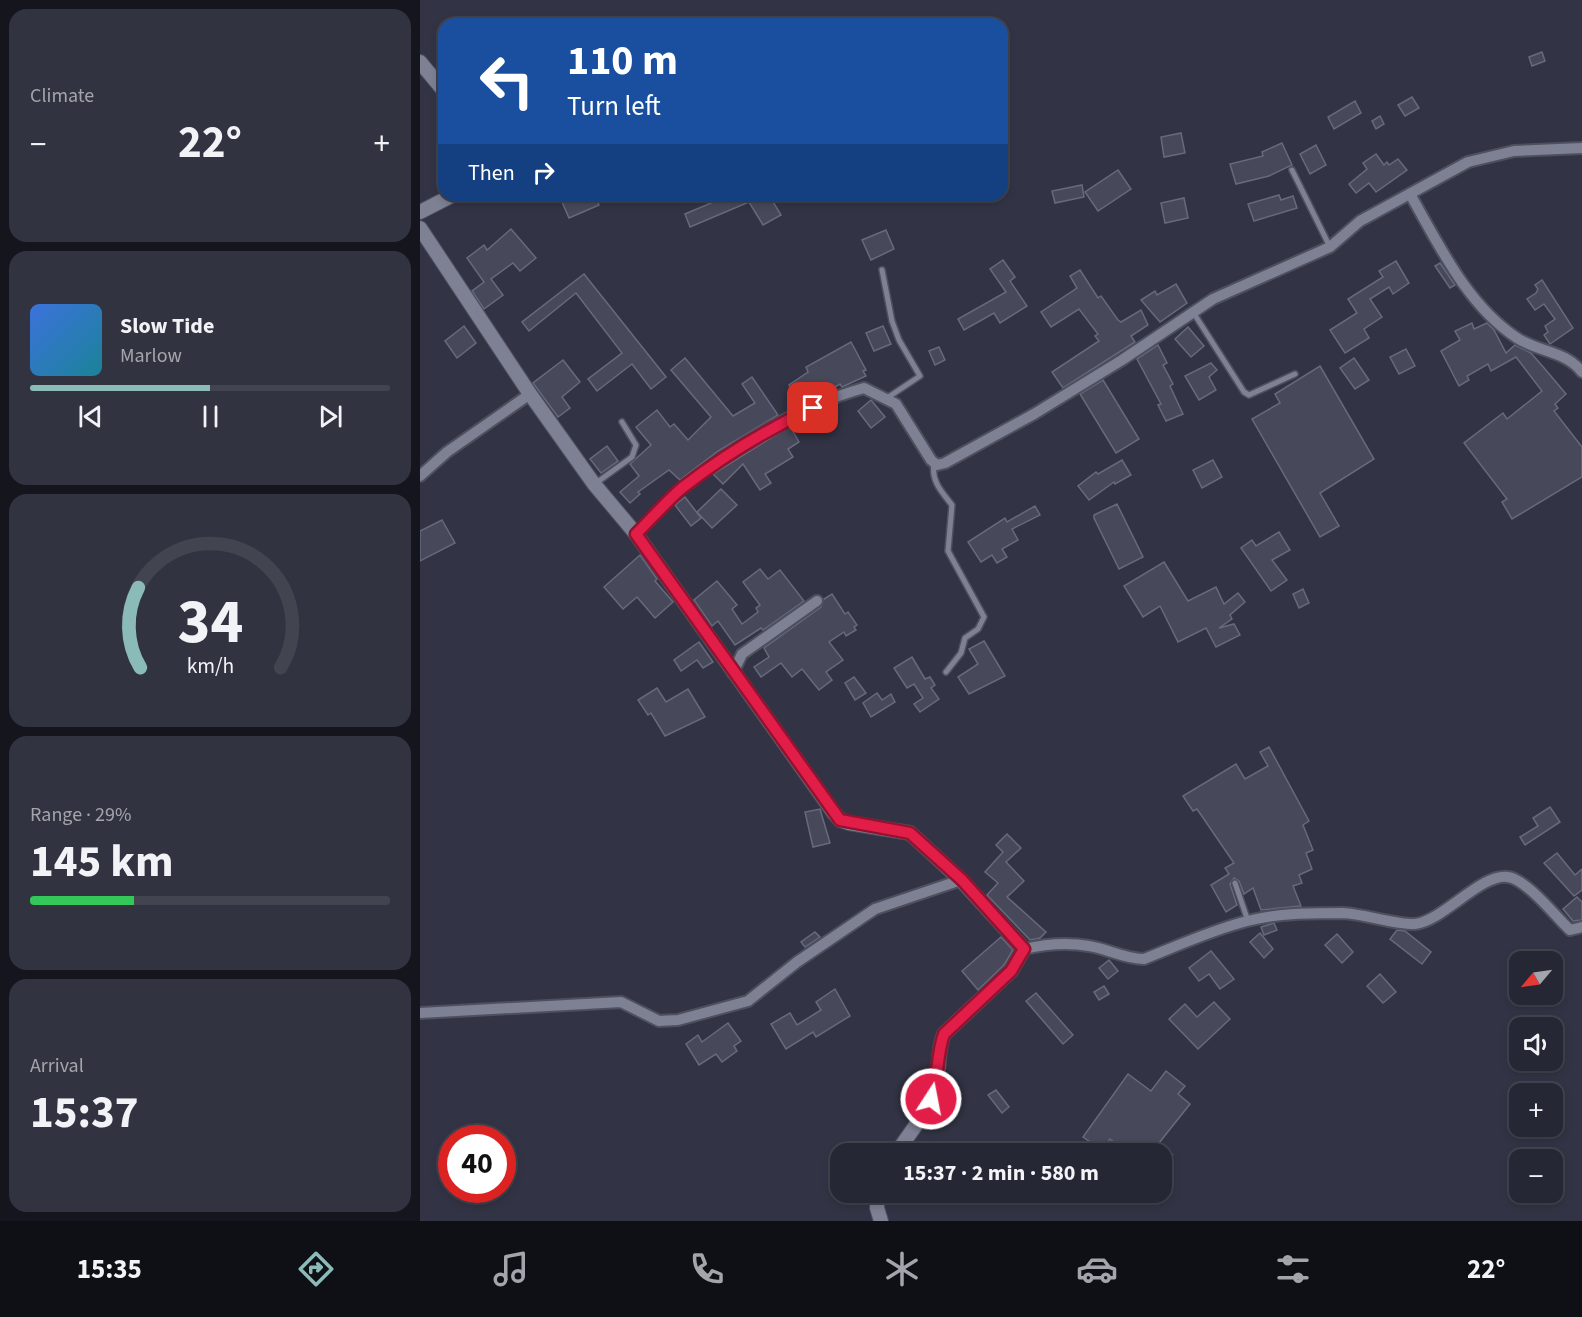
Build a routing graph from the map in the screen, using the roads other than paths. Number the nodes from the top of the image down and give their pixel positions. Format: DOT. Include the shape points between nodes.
graph roads {
  1 [pos="420,62"];
  2 [pos="438,84"];
  3 [pos="1582,148"];
  4 [pos="1292,170"];
  5 [pos="1410,194"];
  6 [pos="441,201"];
  7 [pos="420,212"];
  8 [pos="420,228"];
  9 [pos="1330,247"];
  10 [pos="882,270"];
  11 [pos="1193,312"];
  12 [pos="1582,372"];
  13 [pos="1295,374"];
  14 [pos="530,394"];
  15 [pos="887,398"];
  16 [pos="622,422"];
  17 [pos="934,463"];
  18 [pos="420,476"];
  19 [pos="594,484"];
  20 [pos="636,534"];
  21 [pos="817,601"];
  22 [pos="946,672"];
  23 [pos="733,673"];
  24 [pos="962,880"];
  25 [pos="1235,883"];
  26 [pos="1248,921"];
  27 [pos="1581,931"];
  28 [pos="1024,949"];
  29 [pos="420,1013"];
  30 [pos="903,1143"];
  31 [pos="877,1203"];
  32 [pos="881,1221"];
  1 -- 2 [label="street"];
  3 -- 5 [label="street" via="1514,151 1468,162"];
  4 -- 9 [label="lane"];
  5 -- 9 [label="street" via="1360,221"];
  5 -- 12 [label="street" via="1481,307 1516,338 1570,360"];
  6 -- 7 [label="street"];
  8 -- 14 [label="street"];
  9 -- 11 [label="street" via="1213,299"];
  10 -- 15 [label="lane" via="892,321 920,376"];
  11 -- 13 [label="lane" via="1244,392 1250,395"];
  11 -- 17 [label="street" via="1034,414 945,463"];
  14 -- 18 [label="street" via="447,452"];
  14 -- 19 [label="street"];
  15 -- 17 [label="street" via="896,404"];
  15 -- 20 [label="street" via="864,388 841,394 779,424 729,453 681,490"];
  16 -- 19 [label="lane" via="636,445 632,457"];
  17 -- 22 [label="lane" via="936,485 952,505 948,550 984,616 978,629 965,638 961,652"];
  19 -- 20 [label="street"];
  20 -- 23 [label="street"];
  21 -- 23 [label="street" via="742,654"];
  23 -- 24 [label="street" via="840,820 910,833"];
  24 -- 28 [label="street"];
  24 -- 29 [label="street" via="875,909 748,1001 678,1020 659,1021 621,1002"];
  25 -- 26 [label="lane"];
  26 -- 27 [label="street" via="1347,913 1414,924 1429,920 1497,878 1509,876 1526,886 1570,930"];
  26 -- 28 [label="street" via="1144,959 1057,943"];
  28 -- 30 [label="street" via="1011,971 944,1034 931,1099"];
  31 -- 32 [label="street"];
}
